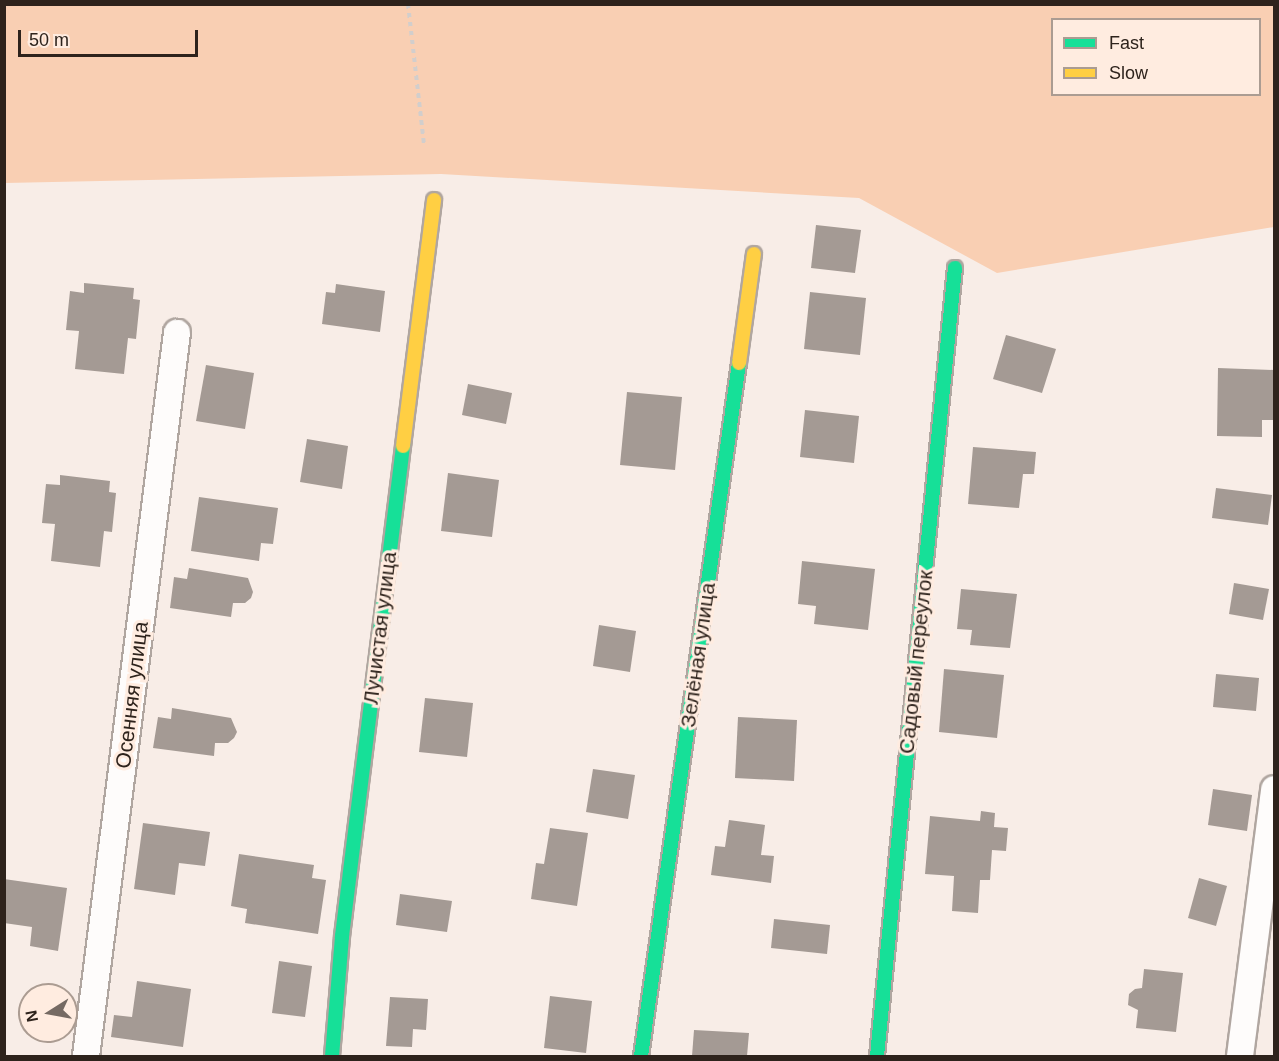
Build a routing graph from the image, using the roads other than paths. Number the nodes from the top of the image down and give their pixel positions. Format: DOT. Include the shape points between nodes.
graph roads {
  1 [pos="434,200"];
  2 [pos="754,254"];
  3 [pos="955,268"];
  4 [pos="177,333"];
  5 [pos="1275,789"];
  6 [pos="86,1056"];
  7 [pos="332,1056"];
  8 [pos="641,1056"];
  9 [pos="877,1056"];
  10 [pos="1240,1056"];
  1 -- 7 [label="street, Лучистая улица" via="342,936"];
  2 -- 8 [label="street, Зелёная улица"];
  3 -- 9 [label="street, Садовый переулок"];
  4 -- 6 [label="street, Осенняя улица"];
  5 -- 10 [label="street"];
}
